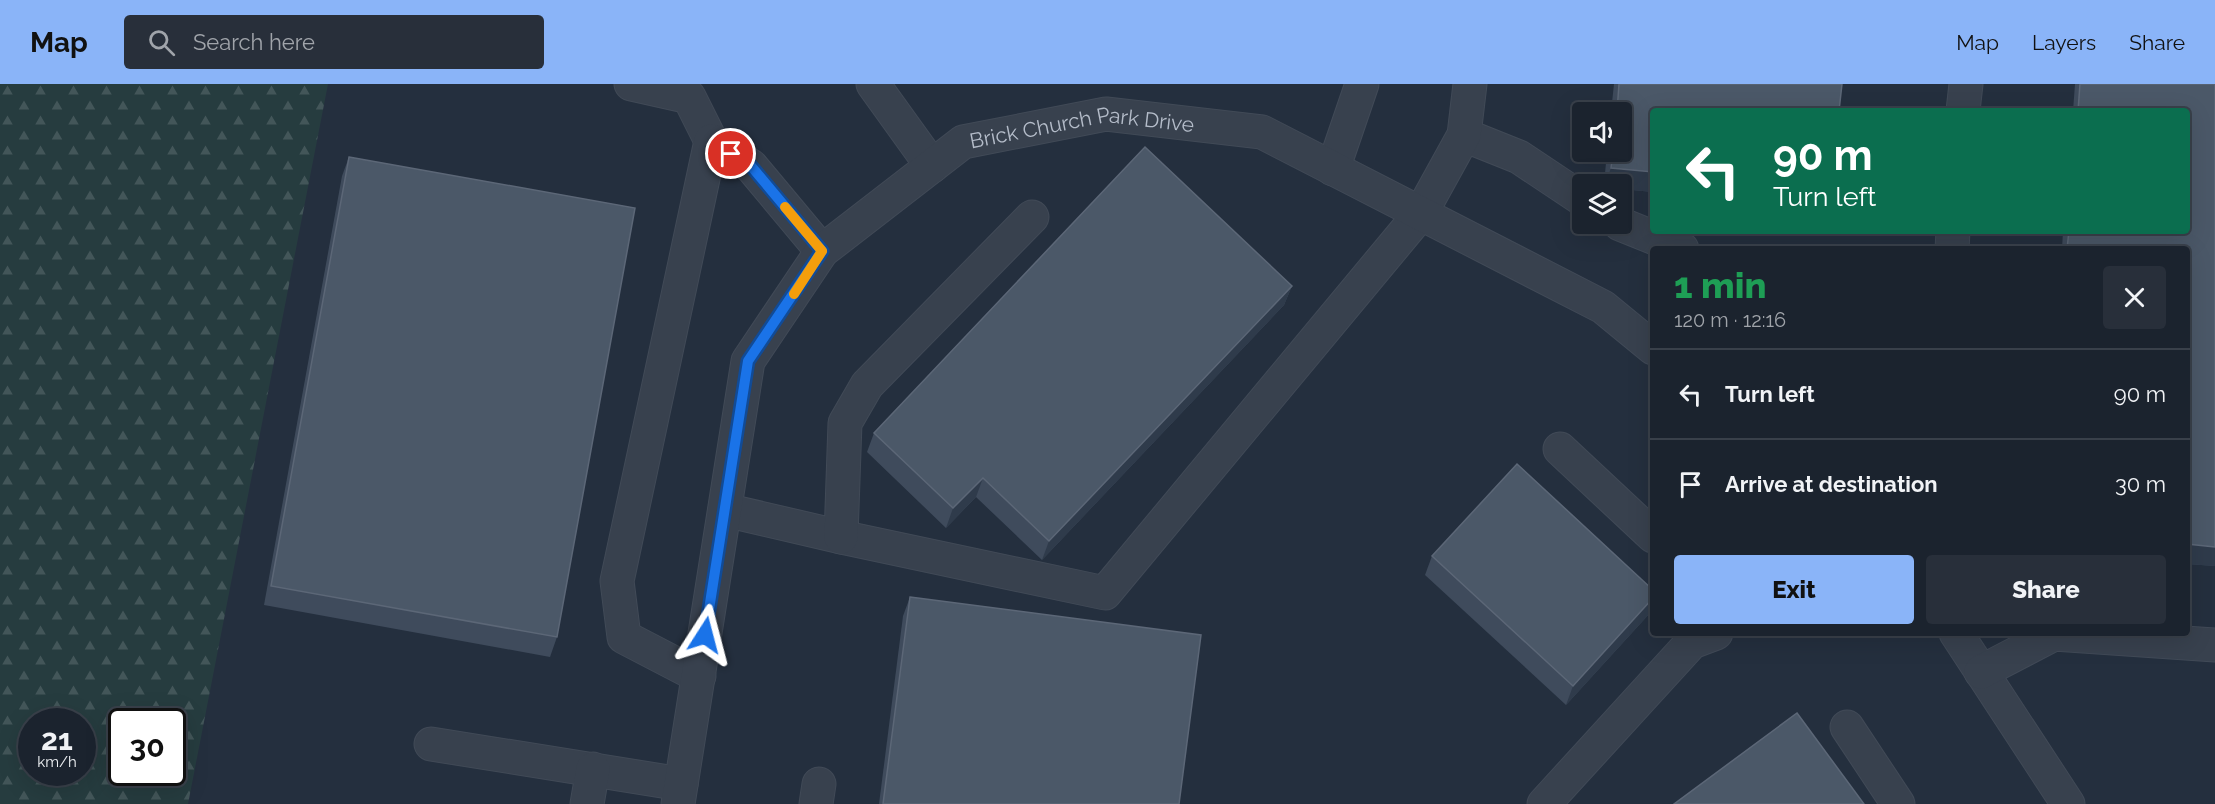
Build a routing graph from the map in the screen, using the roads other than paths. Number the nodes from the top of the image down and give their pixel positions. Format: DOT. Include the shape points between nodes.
graph roads {
  1 [pos="631,84"];
  2 [pos="873,84"];
  3 [pos="1362,84"];
  4 [pos="1470,84"];
  5 [pos="1966,84"];
  6 [pos="1964,108"];
  7 [pos="1464,135"];
  8 [pos="711,141"];
  9 [pos="932,166"];
  10 [pos="1333,169"];
  11 [pos="1572,192"];
  12 [pos="1421,213"];
  13 [pos="1032,216"];
  14 [pos="1632,229"];
  15 [pos="1675,246"];
  16 [pos="822,251"];
  17 [pos="1650,346"];
  18 [pos="1560,449"];
  19 [pos="725,510"];
  20 [pos="1650,533"];
  21 [pos="841,537"];
  22 [pos="1708,636"];
  23 [pos="1958,636"];
  24 [pos="2050,636"];
  25 [pos="2083,636"];
  26 [pos="2215,645"];
  27 [pos="1982,672"];
  28 [pos="699,676"];
  29 [pos="1847,727"];
  30 [pos="431,744"];
  31 [pos="593,769"];
  32 [pos="680,794"];
  33 [pos="587,804"];
  34 [pos="1544,804"];
  35 [pos="1898,804"];
  36 [pos="2068,804"];
  1 -- 8 [label="street" via="689,98"];
  2 -- 9 [label="street"];
  3 -- 10 [label="street"];
  4 -- 7 [label="street"];
  5 -- 6 [label="street"];
  7 -- 11 [label="street" via="1518,157"];
  7 -- 12 [label="street"];
  8 -- 16 [label="street" via="751,166"];
  8 -- 28 [label="street" via="618,580 624,637"];
  9 -- 10 [label="street, Brick Church Park Drive" via="963,142 1106,114 1262,132"];
  9 -- 16 [label="street, Brick Church Park Drive"];
  10 -- 12 [label="street, Brick Church Park Drive"];
  12 -- 17 [label="street, Brick Church Park Drive" via="1603,307"];
  12 -- 21 [label="street" via="1105,593"];
  13 -- 21 [label="street" via="861,395 845,423"];
  14 -- 15 [label="street"];
  16 -- 19 [label="street, Brick Church Park Drive" via="748,361"];
  18 -- 20 [label="street"];
  19 -- 21 [label="street"];
  19 -- 28 [label="street, Brick Church Park Drive"];
  22 -- 34 [label="street" via="1692,642"];
  23 -- 27 [label="street"];
  24 -- 27 [label="street"];
  25 -- 26 [label="street"];
  27 -- 36 [label="street"];
  28 -- 32 [label="street, Brick Church Park Drive"];
  29 -- 35 [label="street"];
  30 -- 31 [label="street"];
  31 -- 32 [label="street"];
  31 -- 33 [label="street"];
}
